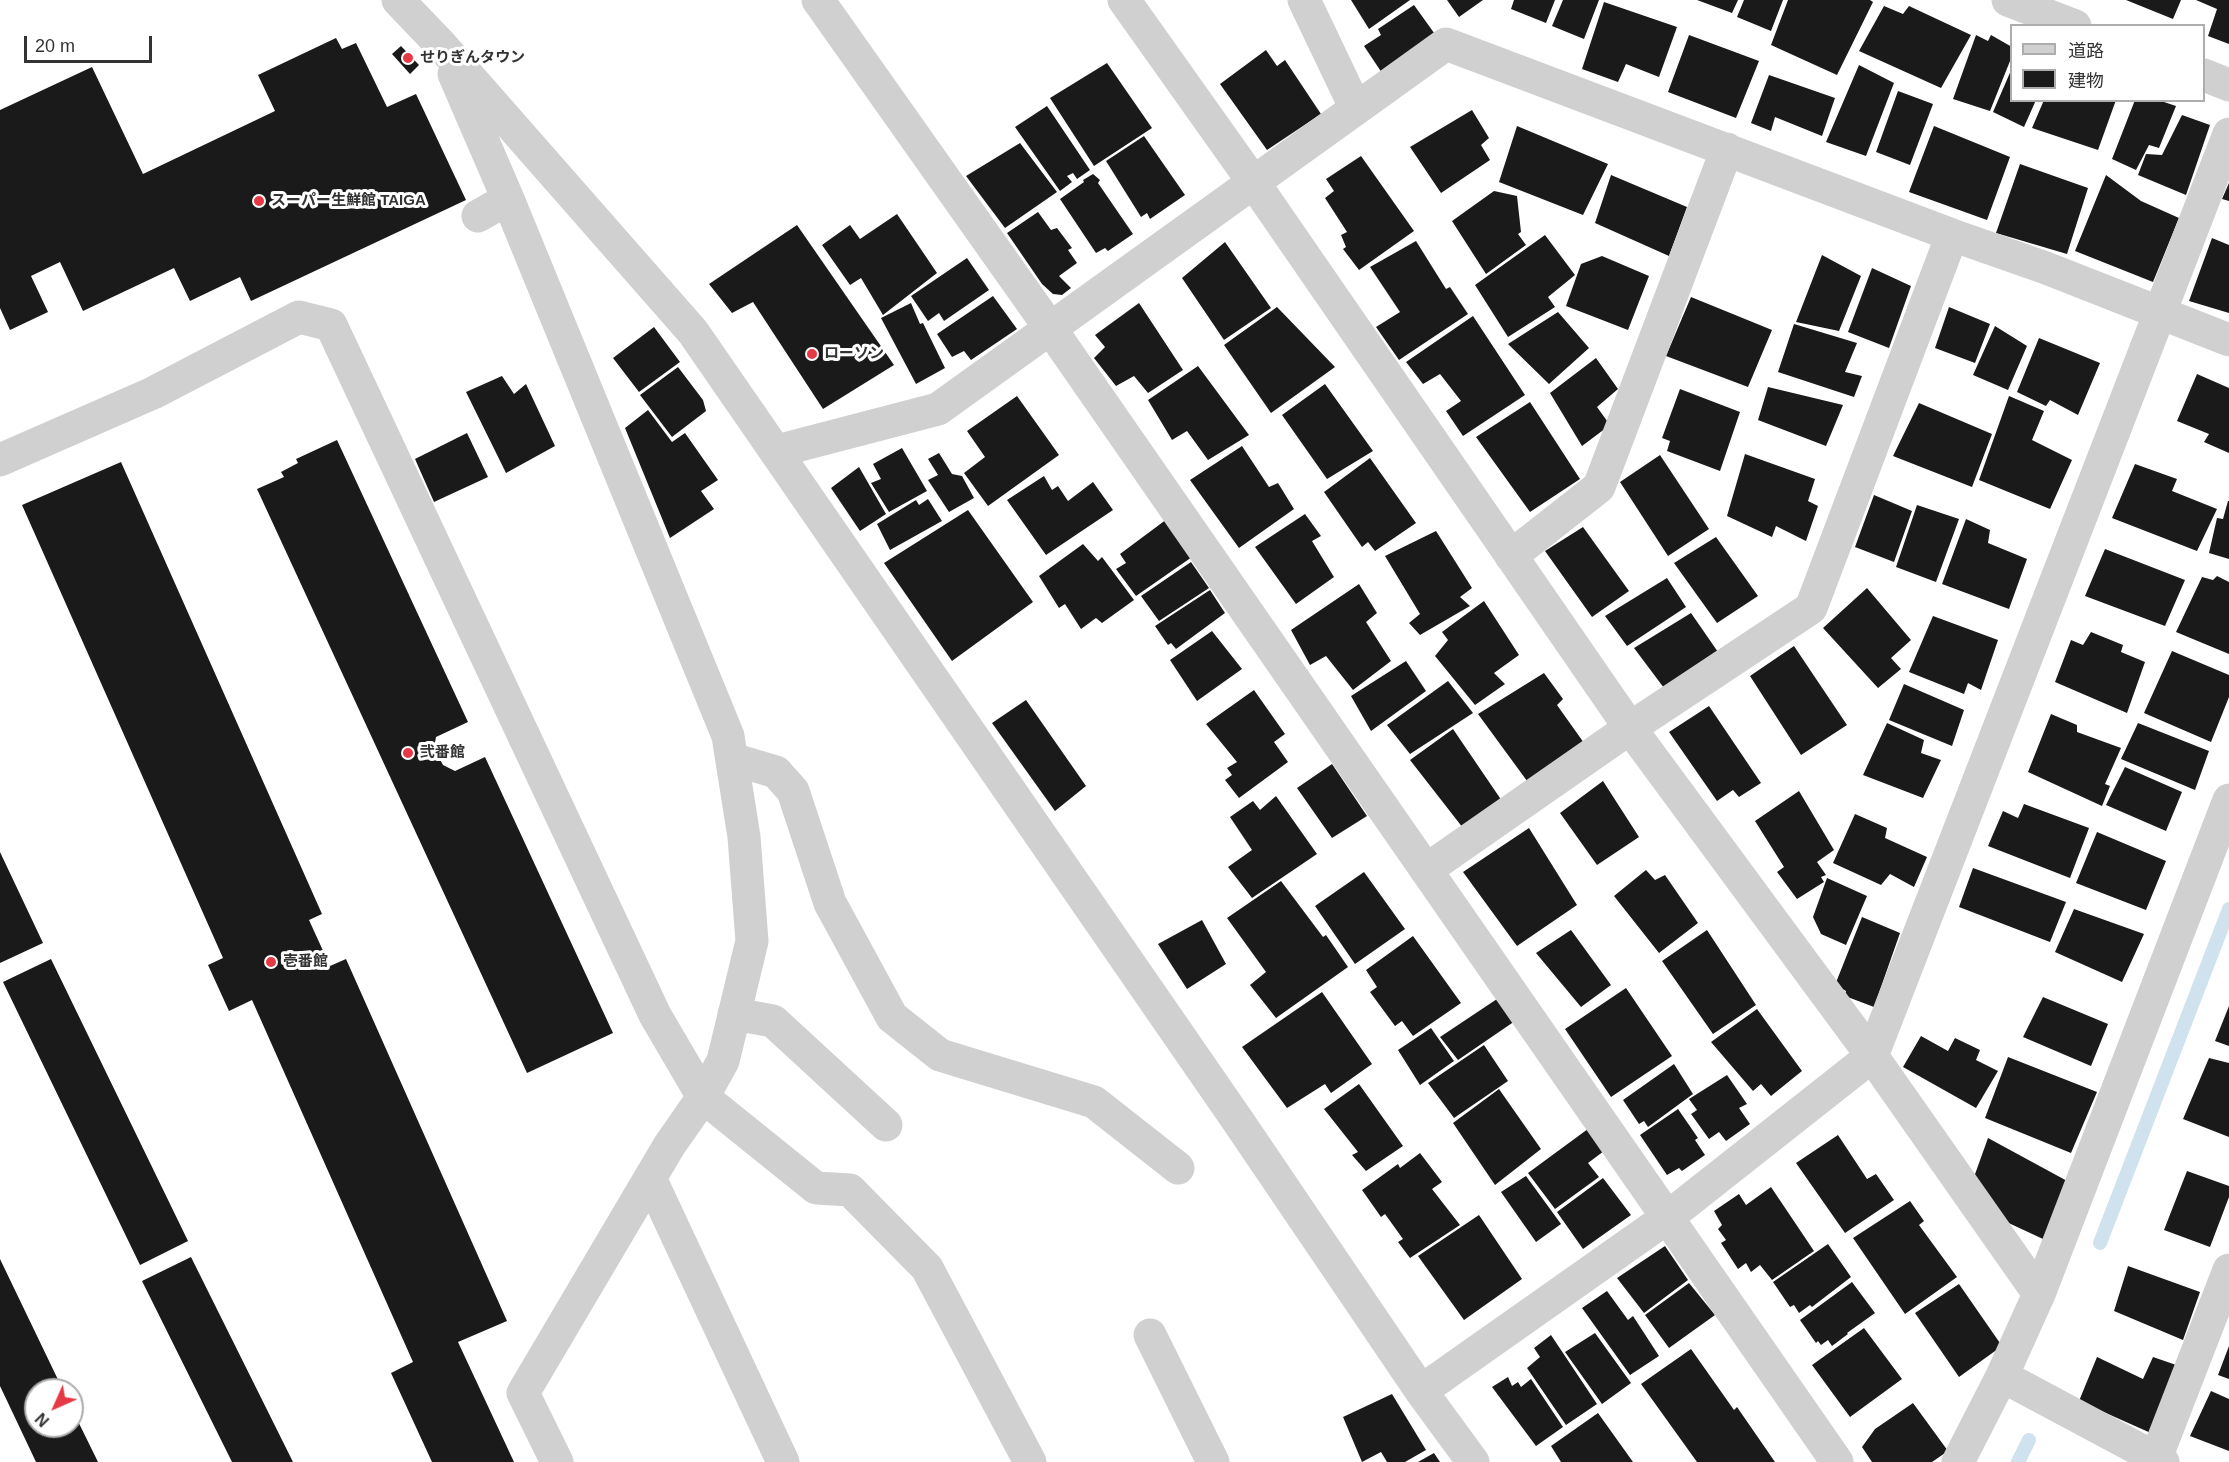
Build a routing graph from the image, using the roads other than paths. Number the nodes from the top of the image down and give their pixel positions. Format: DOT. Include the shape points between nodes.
graph roads {
  1 [pos="398,0"];
  2 [pos="818,0"];
  3 [pos="1124,0"];
  4 [pos="1304,0"];
  5 [pos="2008,0"];
  6 [pos="2070,24"];
  7 [pos="441,45"];
  8 [pos="2205,75"];
  9 [pos="2229,85"];
  10 [pos="1356,109"];
  11 [pos="2229,134"];
  12 [pos="1727,149"];
  13 [pos="1254,183"];
  14 [pos="508,199"];
  15 [pos="478,216"];
  16 [pos="1952,235"];
  17 [pos="2159,313"];
  18 [pos="1050,328"];
  19 [pos="2229,340"];
  20 [pos="777,452"];
  21 [pos="0,460"];
  22 [pos="1511,556"];
  23 [pos="1630,728"];
  24 [pos="732,759"];
  25 [pos="2229,800"];
  26 [pos="1426,870"];
  27 [pos="734,1014"];
  28 [pos="1872,1056"];
  29 [pos="703,1097"];
  30 [pos="886,1125"];
  31 [pos="1178,1168"];
  32 [pos="650,1178"];
  33 [pos="1668,1217"];
  34 [pos="2229,1270"];
  35 [pos="2039,1294"];
  36 [pos="1150,1335"];
  37 [pos="2002,1376"];
  38 [pos="1421,1390"];
  39 [pos="2159,1460"];
  40 [pos="557,1462"];
  41 [pos="783,1462"];
  42 [pos="1030,1462"];
  43 [pos="1213,1462"];
  44 [pos="1473,1462"];
  45 [pos="1838,1462"];
  46 [pos="1958,1462"];
  1 -- 7 [label="street"];
  2 -- 18 [label="street"];
  3 -- 13 [label="street"];
  4 -- 10 [label="street"];
  5 -- 6 [label="street"];
  7 -- 14 [label="street"];
  7 -- 20 [label="street" via="693,332"];
  8 -- 9 [label="street"];
  10 -- 12 [label="street" via="1446,44"];
  10 -- 13 [label="street"];
  11 -- 17 [label="street"];
  12 -- 16 [label="street"];
  12 -- 22 [label="street" via="1599,487"];
  13 -- 18 [label="street"];
  13 -- 22 [label="street"];
  14 -- 15 [label="street"];
  14 -- 24 [label="street" via="728,736"];
  16 -- 17 [label="street"];
  16 -- 23 [label="street" via="1811,608"];
  17 -- 19 [label="street"];
  17 -- 28 [label="street"];
  18 -- 20 [label="street" via="938,409"];
  18 -- 26 [label="street"];
  20 -- 38 [label="street"];
  21 -- 29 [label="street" via="153,393 311,308 331,325 655,1015"];
  22 -- 23 [label="street"];
  23 -- 26 [label="street"];
  23 -- 28 [label="street"];
  24 -- 27 [label="street" via="744,837 752,941"];
  24 -- 31 [label="street" via="776,772 793,791 830,903 892,1017 940,1055 1094,1102"];
  25 -- 35 [label="street"];
  26 -- 33 [label="street"];
  27 -- 29 [label="street" via="723,1061"];
  27 -- 30 [label="street" via="773,1022"];
  28 -- 33 [label="street"];
  28 -- 35 [label="street"];
  29 -- 32 [label="street"];
  29 -- 42 [label="street" via="816,1188 850,1190 927,1268"];
  32 -- 40 [label="street" via="523,1393"];
  32 -- 41 [label="street"];
  33 -- 38 [label="street"];
  33 -- 45 [label="street"];
  34 -- 39 [label="street"];
  35 -- 37 [label="street"];
  36 -- 43 [label="street"];
  37 -- 39 [label="street"];
  37 -- 46 [label="street"];
  38 -- 44 [label="street"];
}
